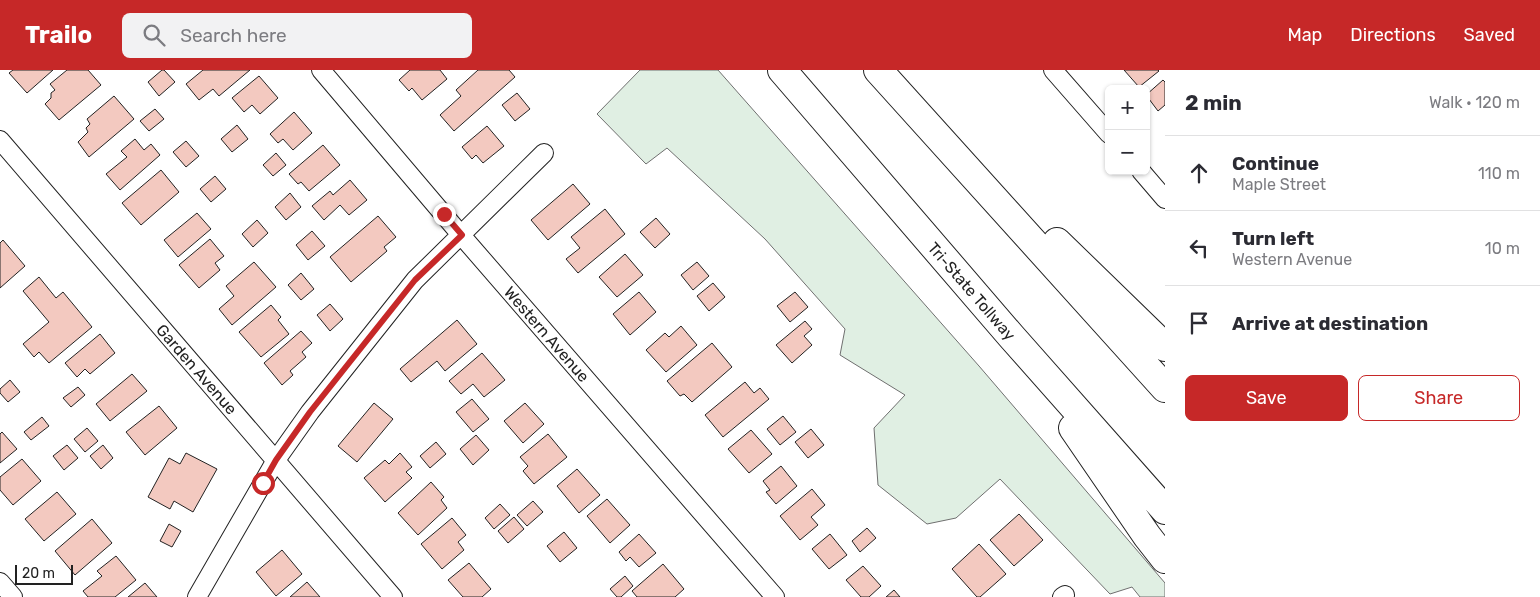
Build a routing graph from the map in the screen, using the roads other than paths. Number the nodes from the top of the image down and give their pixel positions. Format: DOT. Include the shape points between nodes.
graph roads {
  1 [pos="321,70"];
  2 [pos="782,70"];
  3 [pos="878,70"];
  4 [pos="1053,70"];
  5 [pos="1106,130"];
  6 [pos="0,140"];
  7 [pos="544,154"];
  8 [pos="959,159"];
  9 [pos="1144,175"];
  10 [pos="1165,199"];
  11 [pos="462,235"];
  12 [pos="1011,336"];
  13 [pos="1165,347"];
  14 [pos="1165,388"];
  15 [pos="276,460"];
  16 [pos="1165,510"];
  17 [pos="1165,560"];
  18 [pos="0,582"];
  19 [pos="13,597"];
  20 [pos="197,597"];
  21 [pos="393,597"];
  22 [pos="775,597"];
  1 -- 11 [label="street, Western Avenue"];
  2 -- 12 [label="highway, Tri-State Tollway"];
  3 -- 8 [label="highway"];
  4 -- 5 [label="street"];
  6 -- 15 [label="street, Garden Avenue"];
  7 -- 11 [label="street"];
  8 -- 13 [label="highway" via="1000,187"];
  8 -- 14 [label="highway"];
  9 -- 10 [label="street"];
  11 -- 15 [label="street" via="415,280"];
  11 -- 22 [label="street, Western Avenue"];
  12 -- 16 [label="highway, Tri-State Tollway"];
  12 -- 17 [label="highway"];
  15 -- 20 [label="street"];
  15 -- 21 [label="street, Garden Avenue"];
  18 -- 19 [label="street"];
}
